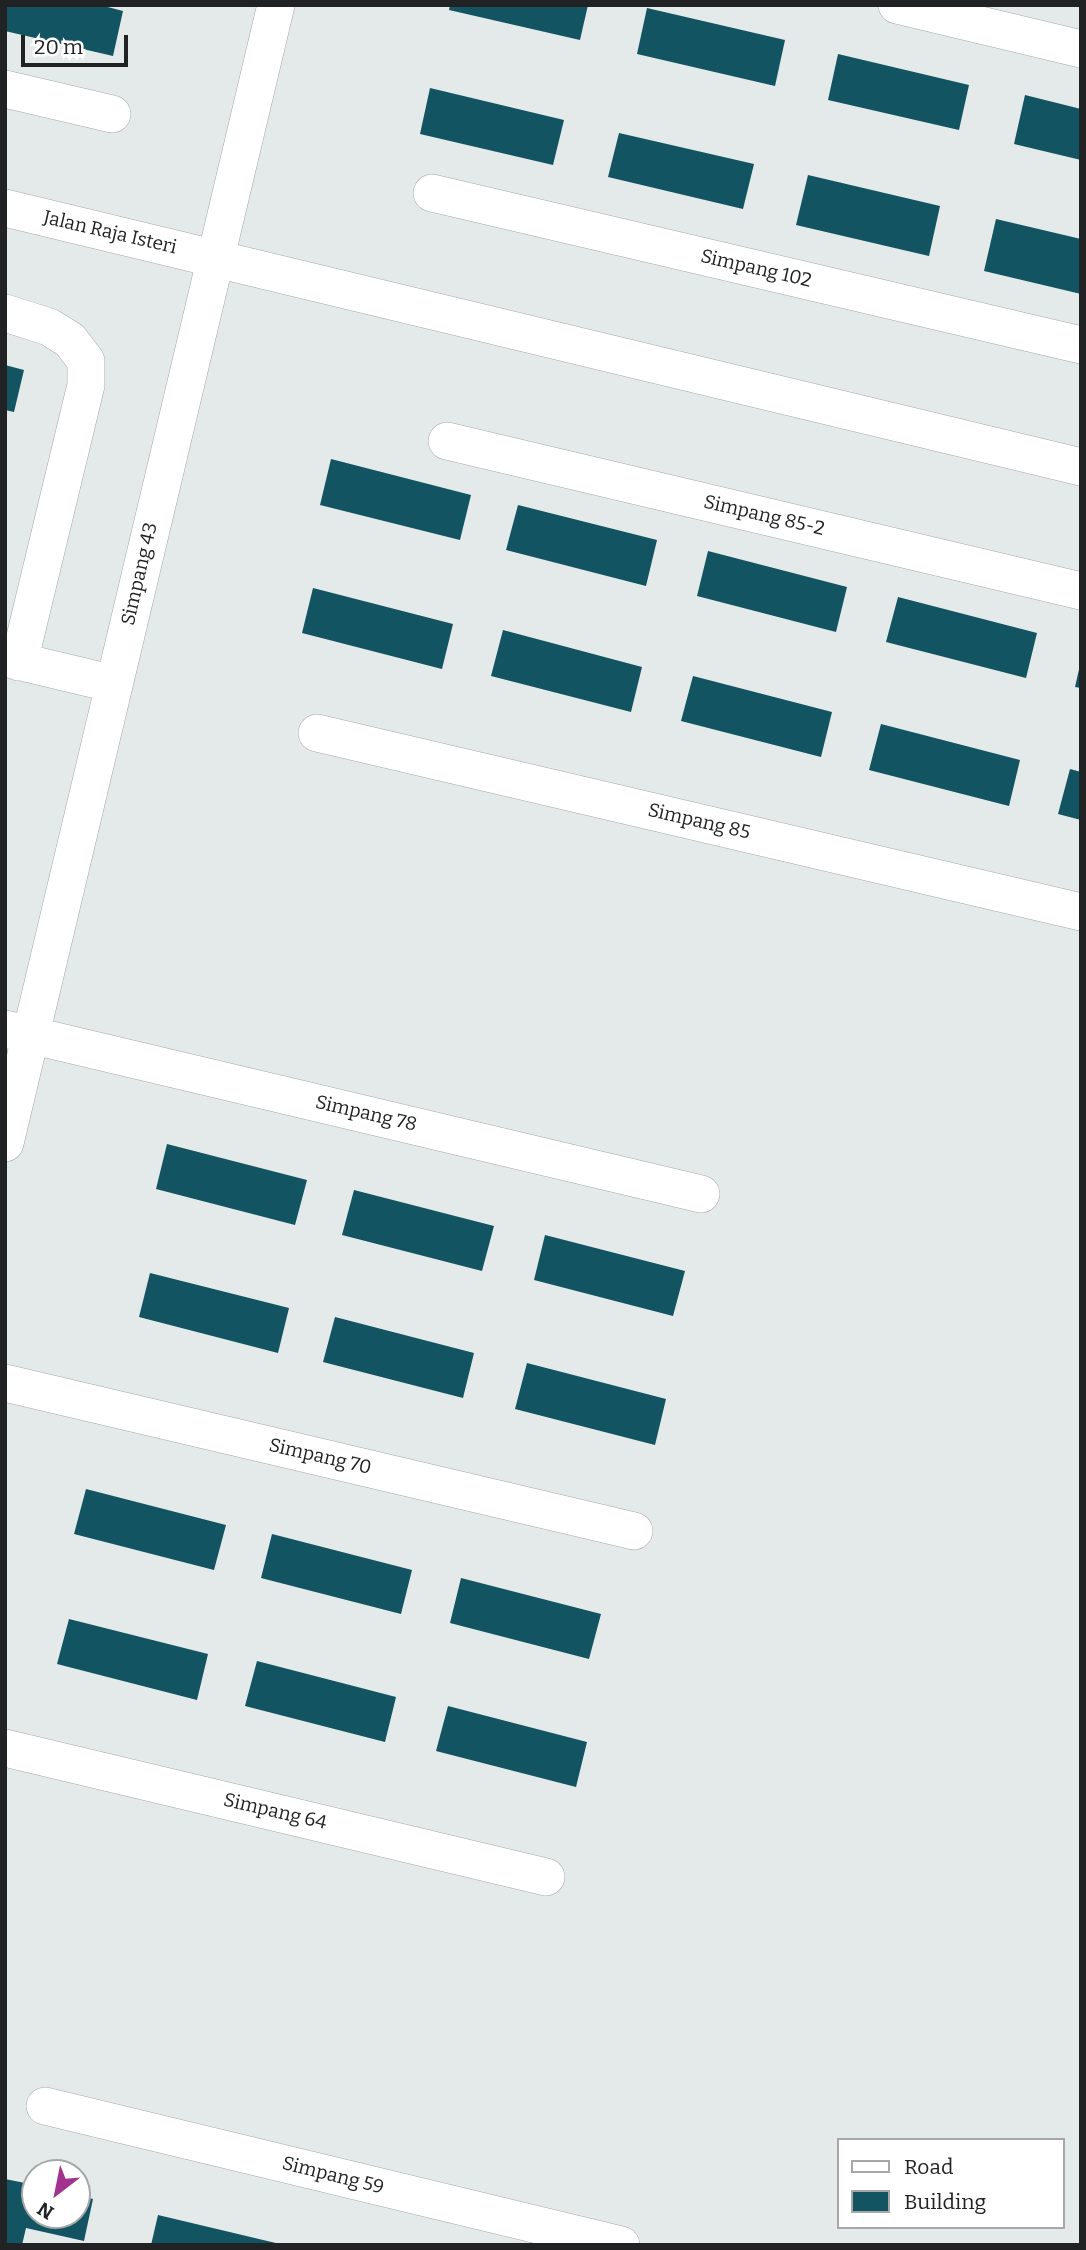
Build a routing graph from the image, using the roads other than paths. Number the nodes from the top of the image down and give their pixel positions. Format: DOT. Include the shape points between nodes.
graph roads {
  1 [pos="276,5"];
  2 [pos="897,5"];
  3 [pos="1081,49"];
  4 [pos="5,89"];
  5 [pos="112,114"];
  6 [pos="432,192"];
  7 [pos="5,208"];
  8 [pos="214,258"];
  9 [pos="5,313"];
  10 [pos="1081,345"];
  11 [pos="447,442"];
  12 [pos="1081,467"];
  13 [pos="1081,591"];
  14 [pos="12,660"];
  15 [pos="114,684"];
  16 [pos="317,733"];
  17 [pos="1081,912"];
  18 [pos="18,1032"];
  19 [pos="5,1143"];
  20 [pos="701,1194"];
  21 [pos="5,1383"];
  22 [pos="634,1531"];
  23 [pos="5,1748"];
  24 [pos="546,1877"];
  25 [pos="45,2106"];
  26 [pos="621,2245"];
  1 -- 8 [label="street, Simpang 43"];
  2 -- 3 [label="street"];
  4 -- 5 [label="street"];
  6 -- 10 [label="street, Simpang 102"];
  7 -- 8 [label="street, Jalan Raja Isteri"];
  8 -- 12 [label="street, Jalan Raja Isteri"];
  8 -- 15 [label="street, Simpang 43"];
  9 -- 14 [label="street" via="49,327 70,340 86,360 86,385"];
  11 -- 13 [label="street, Simpang 85-2"];
  14 -- 15 [label="street"];
  15 -- 18 [label="street, Simpang 43"];
  16 -- 17 [label="street, Simpang 85"];
  18 -- 19 [label="street, Simpang 43"];
  18 -- 20 [label="street, Simpang 78"];
  21 -- 22 [label="street, Simpang 70"];
  23 -- 24 [label="street, Simpang 64"];
  25 -- 26 [label="street, Simpang 59"];
}
